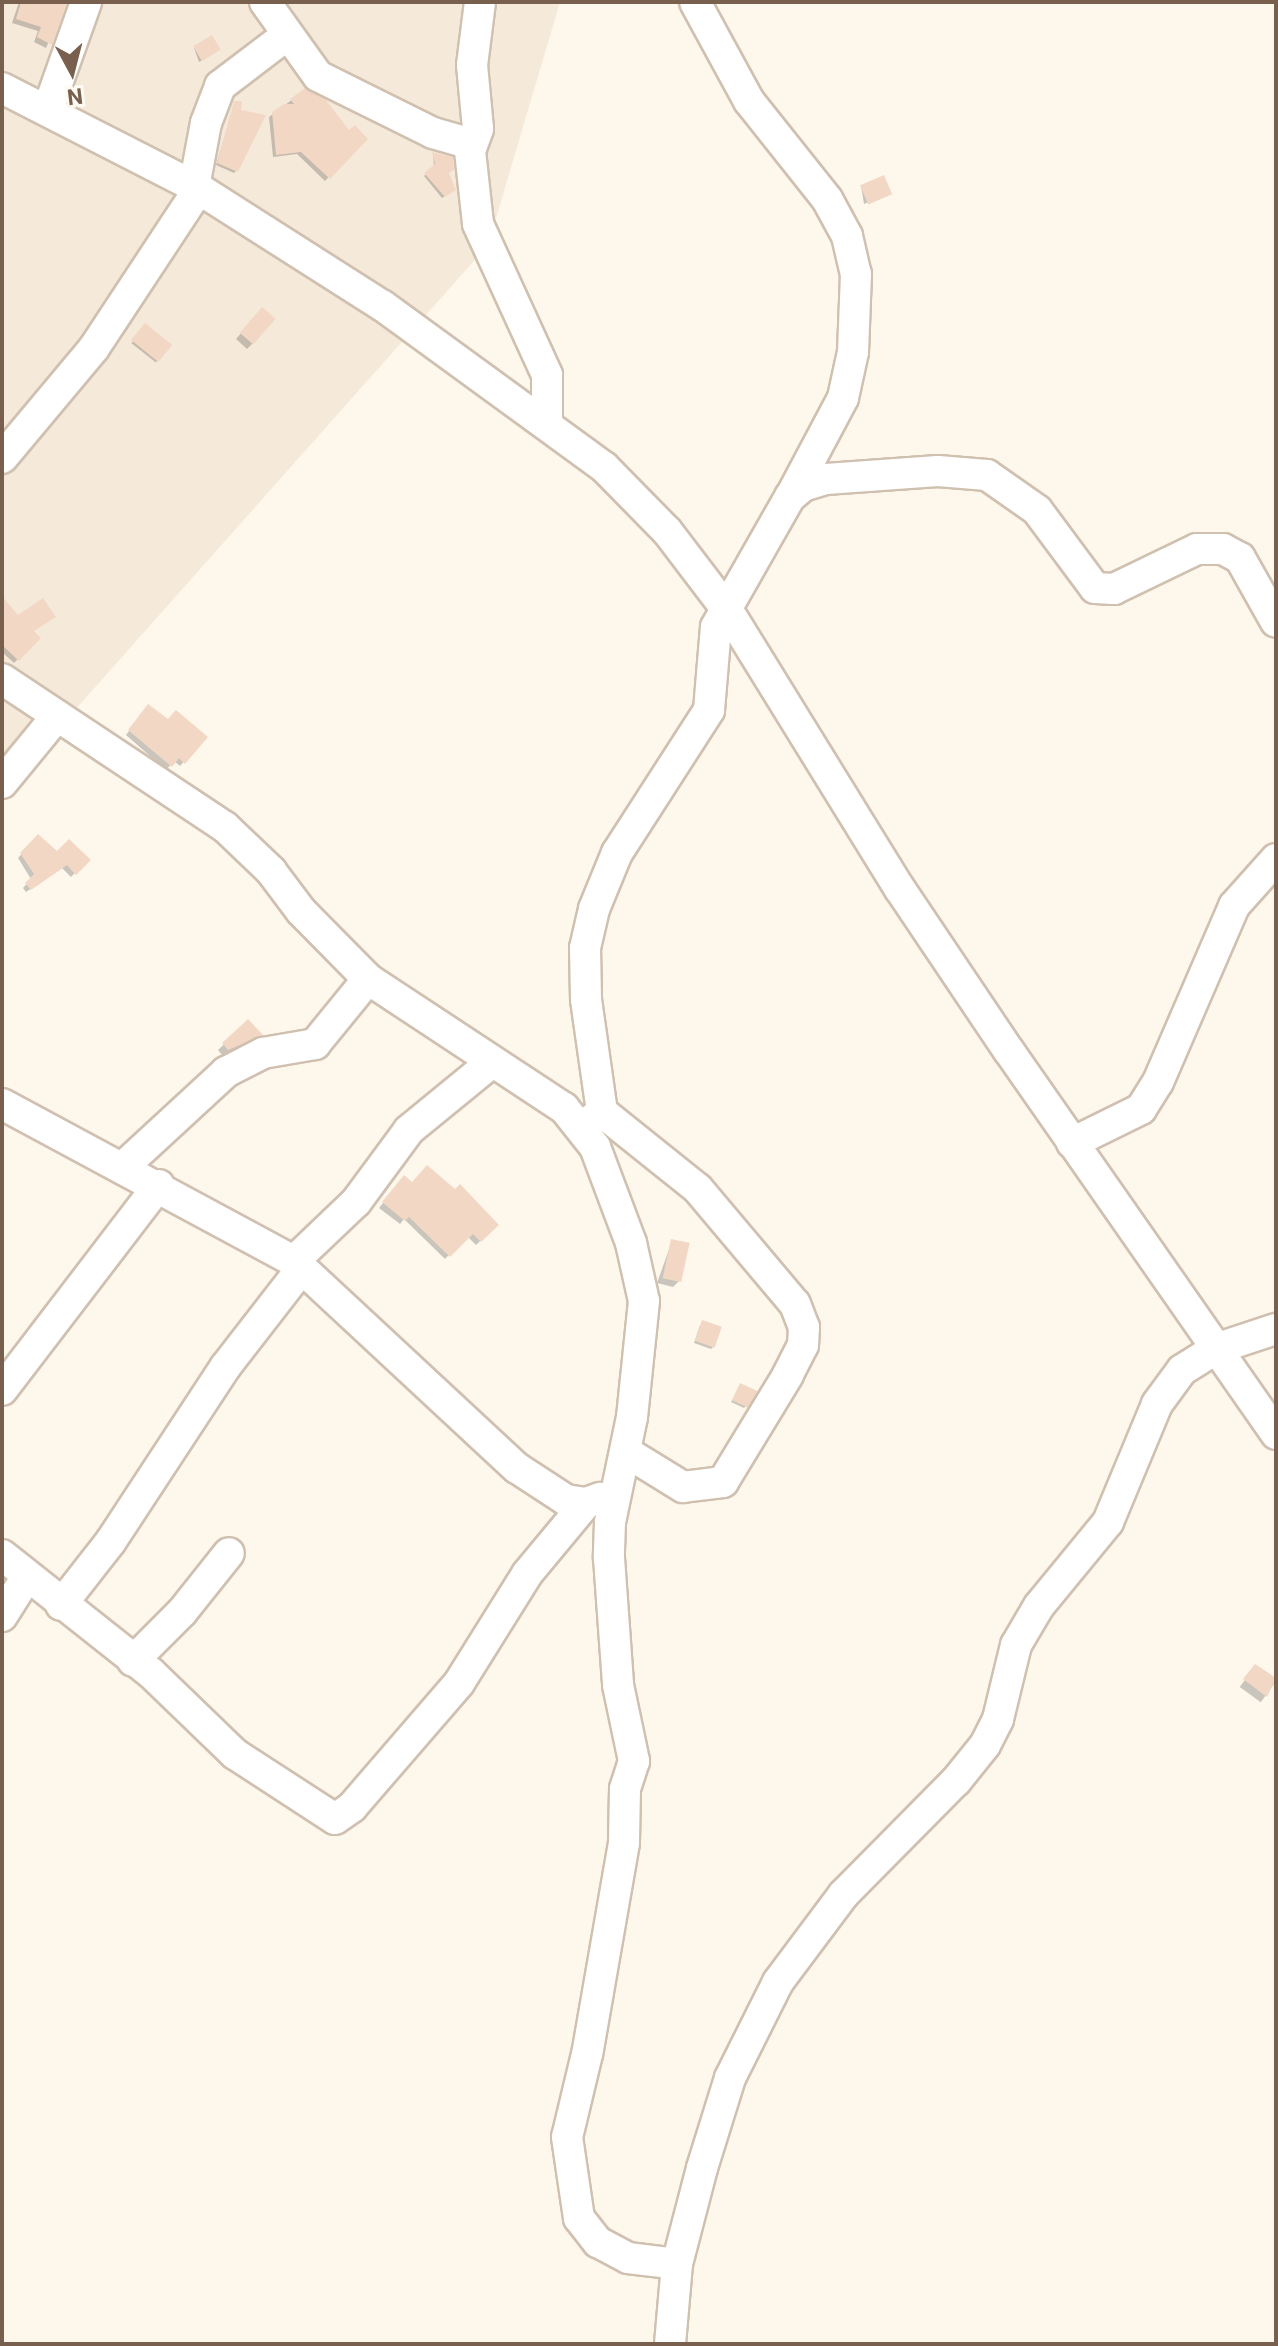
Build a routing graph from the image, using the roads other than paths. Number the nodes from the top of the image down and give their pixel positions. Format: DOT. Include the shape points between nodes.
graph roads {
  1 [pos="86,2"];
  2 [pos="265,2"];
  3 [pos="480,2"];
  4 [pos="695,2"];
  5 [pos="287,35"];
  6 [pos="2,88"];
  7 [pos="48,109"];
  8 [pos="471,144"];
  9 [pos="197,188"];
  10 [pos="547,423"];
  11 [pos="2,458"];
  12 [pos="790,497"];
  13 [pos="728,611"];
  14 [pos="1276,622"];
  15 [pos="2,679"];
  16 [pos="57,716"];
  17 [pos="2,783"];
  18 [pos="1276,859"];
  19 [pos="368,979"];
  20 [pos="491,1063"];
  21 [pos="2,1104"];
  22 [pos="592,1119"];
  23 [pos="1072,1143"];
  24 [pos="122,1168"];
  25 [pos="159,1185"];
  26 [pos="298,1264"];
  27 [pos="1276,1329"];
  28 [pos="1215,1349"];
  29 [pos="2,1390"];
  30 [pos="1276,1434"];
  31 [pos="626,1452"];
  32 [pos="619,1486"];
  33 [pos="586,1503"];
  34 [pos="229,1553"];
  35 [pos="2,1555"];
  36 [pos="26,1578"];
  37 [pos="61,1605"];
  38 [pos="2,1616"];
  39 [pos="133,1661"];
  40 [pos="677,2264"];
  41 [pos="670,2344"];
  1 -- 7 [label="street"];
  2 -- 5 [label="street"];
  3 -- 8 [label="street" via="472,65 478,129"];
  4 -- 12 [label="street" via="749,101 827,199 847,236 856,274 853,352 843,398"];
  5 -- 8 [label="street" via="330,83 433,133"];
  5 -- 9 [label="street" via="220,86 206,123"];
  6 -- 7 [label="street"];
  7 -- 9 [label="street"];
  8 -- 10 [label="street" via="478,224 547,375"];
  9 -- 10 [label="street" via="383,306"];
  9 -- 11 [label="street" via="94,348"];
  10 -- 13 [label="street" via="604,467 667,531"];
  12 -- 13 [label="street"];
  12 -- 14 [label="street" via="803,486 826,479 969,470 1010,488 1037,510 1095,588 1114,589 1197,549 1223,549 1240,558"];
  13 -- 22 [label="street" via="712,643 709,710 625,839 594,909 585,948"];
  13 -- 23 [label="street" via="900,889"];
  15 -- 16 [label="street"];
  16 -- 17 [label="street"];
  16 -- 19 [label="street" via="225,827"];
  18 -- 23 [label="street" via="1234,906 1158,1082 1141,1109"];
  19 -- 20 [label="street"];
  19 -- 24 [label="street" via="315,1044 263,1053 226,1072"];
  20 -- 22 [label="street"];
  20 -- 26 [label="street" via="400,1139 356,1202"];
  21 -- 24 [label="street"];
  22 -- 31 [label="street" via="644,1301"];
  22 -- 31 [label="street" via="698,1189 795,1304 804,1327 803,1345 773,1403 723,1482 683,1487"];
  23 -- 28 [label="street"];
  24 -- 25 [label="street"];
  25 -- 26 [label="street"];
  25 -- 29 [label="street"];
  26 -- 33 [label="street" via="517,1468 566,1500"];
  26 -- 37 [label="street" via="111,1541"];
  27 -- 28 [label="street"];
  28 -- 30 [label="street"];
  28 -- 40 [label="street" via="1182,1370 1157,1404 1108,1522 1039,1606 1016,1645 998,1719 985,1745 843,1895 778,1982 730,2078"];
  31 -- 32 [label="street"];
  32 -- 33 [label="street"];
  32 -- 40 [label="street" via="610,1522 611,1602 618,1685 634,1761 625,1789 624,1843 587,2054 567,2137 579,2218 598,2242 628,2258"];
  33 -- 39 [label="street" via="527,1574 459,1683 352,1807 335,1819 235,1754"];
  34 -- 39 [label="street" via="182,1612"];
  35 -- 36 [label="street"];
  36 -- 37 [label="street"];
  36 -- 38 [label="street"];
  37 -- 39 [label="street"];
  40 -- 41 [label="street"];
}
